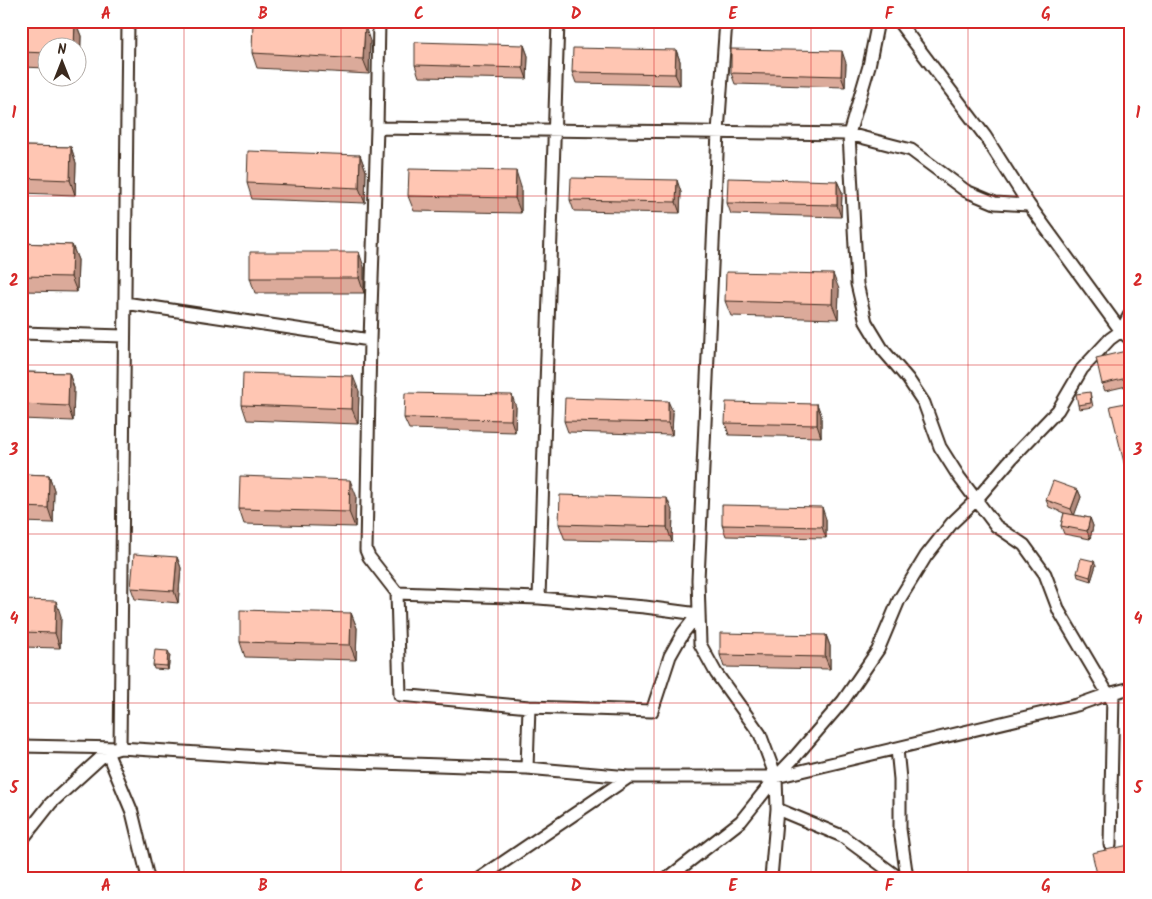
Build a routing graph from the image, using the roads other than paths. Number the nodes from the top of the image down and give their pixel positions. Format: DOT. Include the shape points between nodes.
graph roads {
  1 [pos="128,21"];
  2 [pos="379,21"];
  3 [pos="558,21"];
  4 [pos="726,21"];
  5 [pos="878,21"];
  6 [pos="898,21"];
  7 [pos="377,128"];
  8 [pos="554,131"];
  9 [pos="718,132"];
  10 [pos="849,134"];
  11 [pos="1029,205"];
  12 [pos="125,303"];
  13 [pos="1131,312"];
  14 [pos="1121,331"];
  15 [pos="21,333"];
  16 [pos="124,336"];
  17 [pos="370,340"];
  18 [pos="1131,340"];
  19 [pos="976,500"];
  20 [pos="397,593"];
  21 [pos="540,598"];
  22 [pos="698,614"];
  23 [pos="1131,688"];
  24 [pos="1111,696"];
  25 [pos="529,707"];
  26 [pos="21,746"];
  27 [pos="120,748"];
  28 [pos="897,749"];
  29 [pos="107,752"];
  30 [pos="527,768"];
  31 [pos="630,777"];
  32 [pos="776,777"];
  33 [pos="777,809"];
  34 [pos="21,841"];
  35 [pos="1110,845"];
  36 [pos="148,878"];
  37 [pos="480,878"];
  38 [pos="668,878"];
  39 [pos="771,878"];
  40 [pos="899,878"];
  41 [pos="907,878"];
  1 -- 12 [label="street"];
  2 -- 7 [label="street"];
  3 -- 8 [label="street"];
  4 -- 9 [label="street"];
  5 -- 10 [label="street" via="870,66"];
  6 -- 11 [label="street" via="985,136"];
  7 -- 8 [label="street"];
  7 -- 17 [label="street"];
  8 -- 9 [label="street"];
  8 -- 21 [label="street"];
  9 -- 10 [label="street"];
  9 -- 22 [label="street"];
  10 -- 11 [label="street" via="910,150 966,191 995,203"];
  10 -- 19 [label="street" via="858,284 866,322 924,403 940,447"];
  11 -- 14 [label="street"];
  12 -- 16 [label="street"];
  12 -- 17 [label="street"];
  13 -- 14 [label="street"];
  14 -- 18 [label="street"];
  14 -- 19 [label="street" via="1082,369 1058,410"];
  15 -- 16 [label="street"];
  16 -- 27 [label="street"];
  17 -- 20 [label="street" via="366,550"];
  19 -- 24 [label="street" via="996,526 1024,545 1045,574 1059,611"];
  19 -- 32 [label="street" via="952,523 926,556 899,600 878,650 843,701"];
  20 -- 21 [label="street"];
  20 -- 25 [label="street" via="400,695"];
  21 -- 22 [label="street"];
  22 -- 25 [label="street" via="682,633 670,656 652,711"];
  22 -- 32 [label="street" via="700,644 716,673 760,734"];
  23 -- 24 [label="street"];
  24 -- 28 [label="street"];
  24 -- 35 [label="street"];
  25 -- 30 [label="street"];
  26 -- 27 [label="street"];
  27 -- 29 [label="street"];
  27 -- 30 [label="street" via="323,761"];
  28 -- 32 [label="street"];
  28 -- 41 [label="street" via="900,829"];
  29 -- 34 [label="street" via="52,803"];
  29 -- 36 [label="street" via="132,812"];
  30 -- 31 [label="street"];
  31 -- 32 [label="street"];
  31 -- 37 [label="street"];
  32 -- 33 [label="street"];
  32 -- 38 [label="street" via="741,821"];
  33 -- 39 [label="street"];
  33 -- 40 [label="street" via="842,836"];
}
